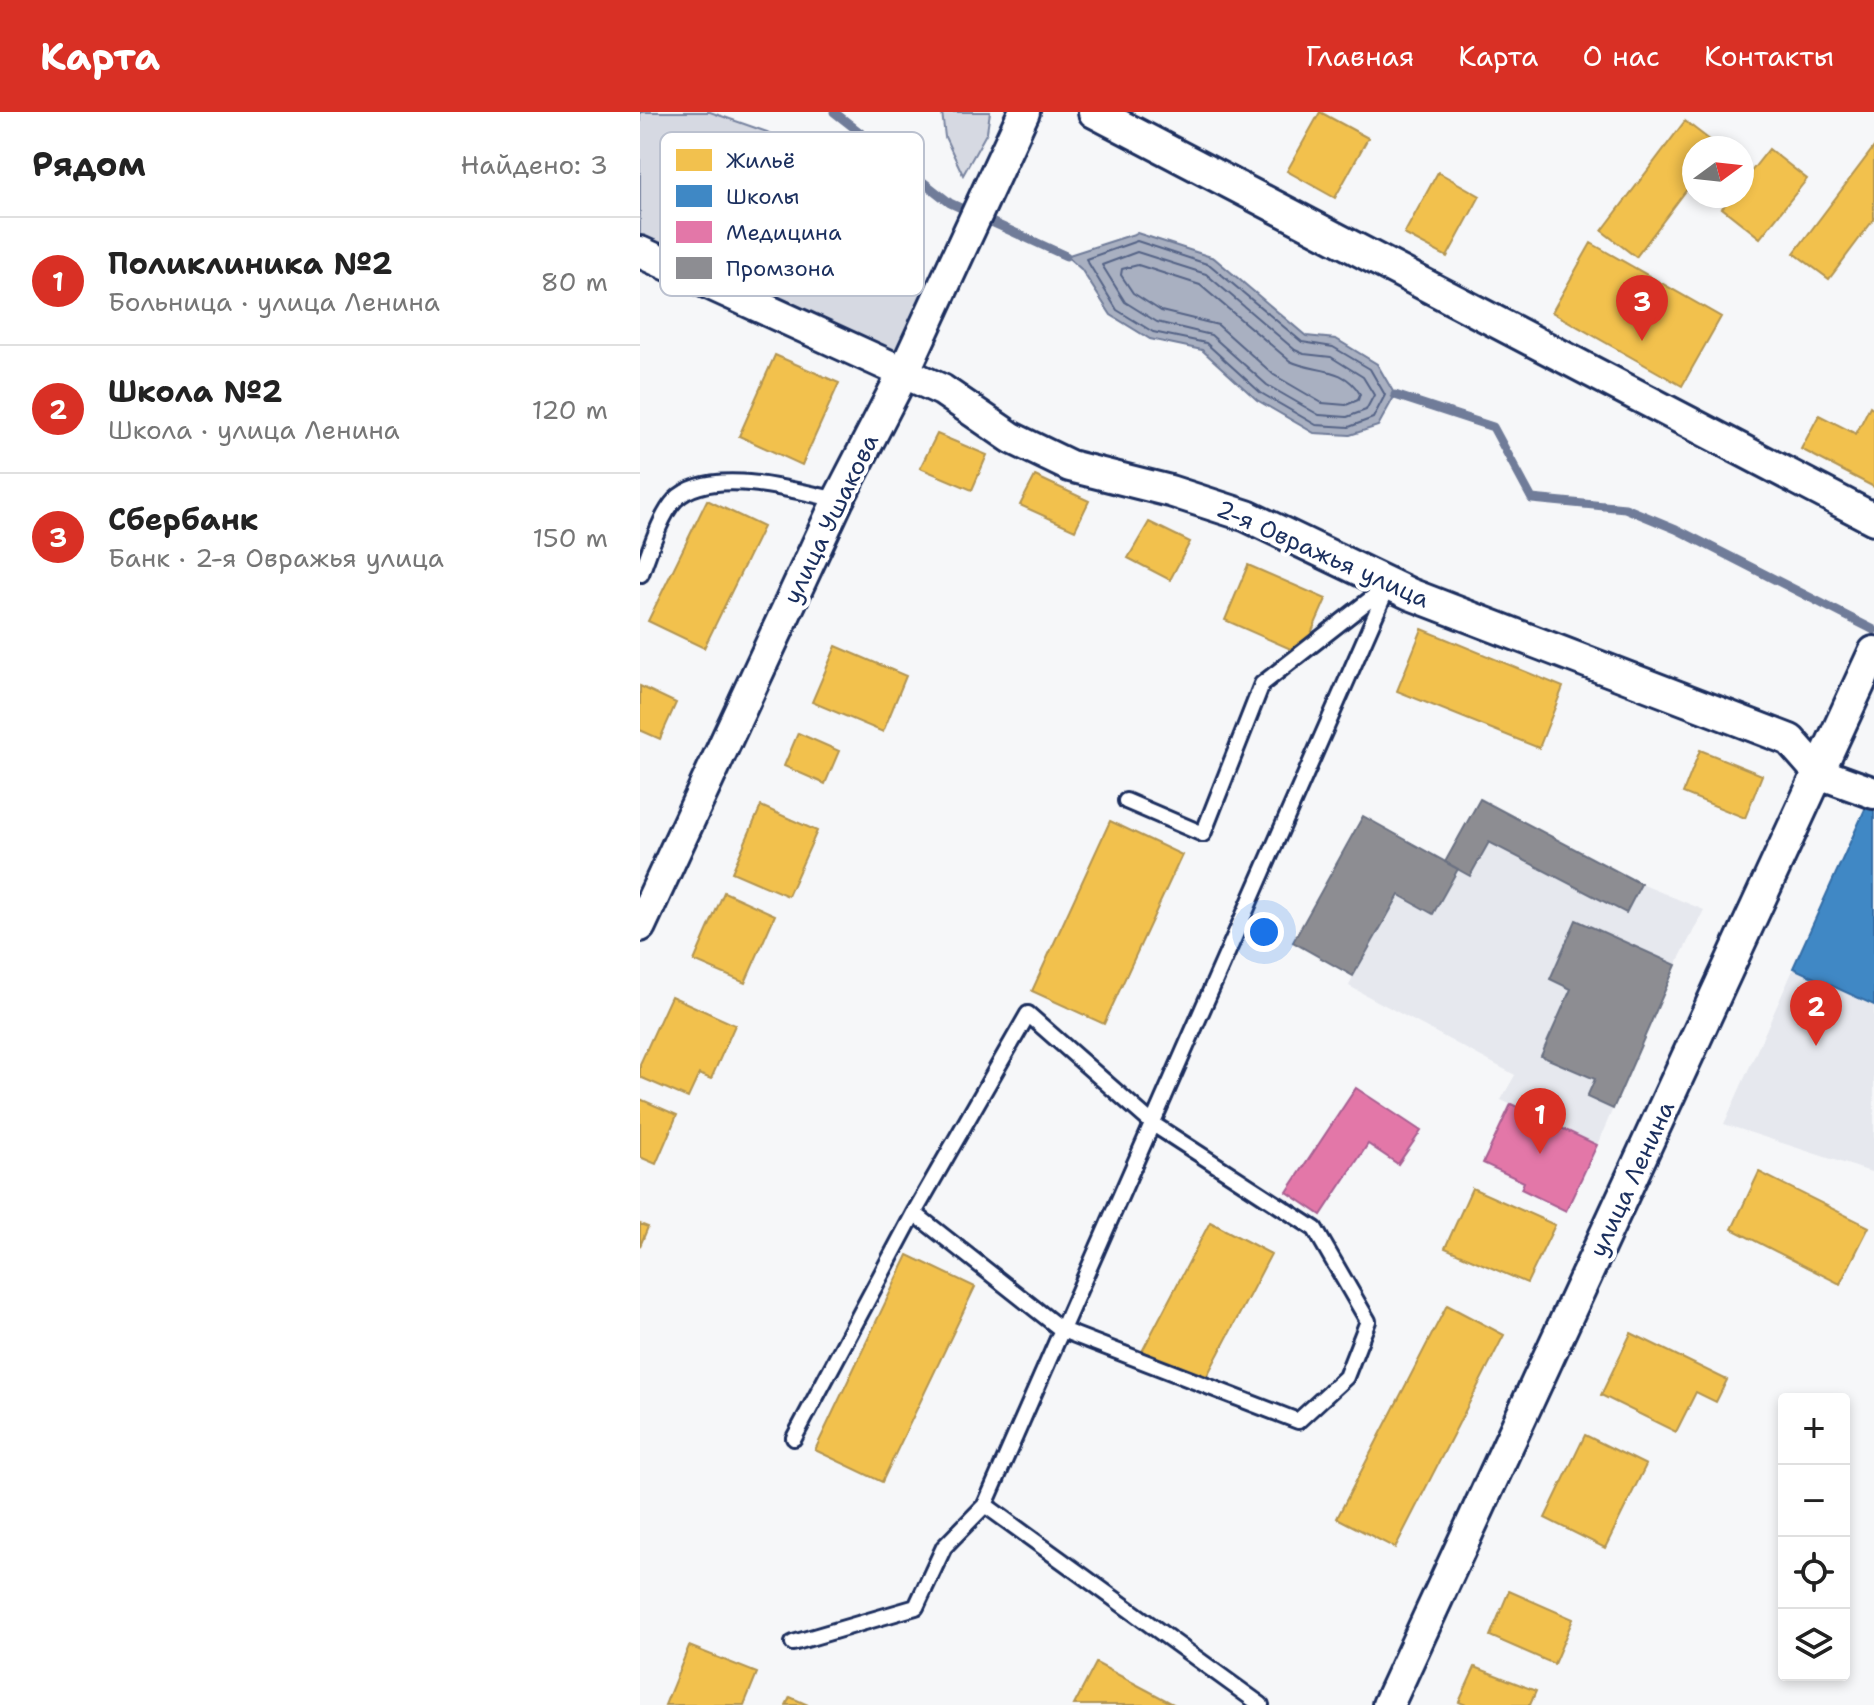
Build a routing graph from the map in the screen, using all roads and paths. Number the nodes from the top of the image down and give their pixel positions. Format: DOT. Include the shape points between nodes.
graph roads {
  1 [pos="1024,112"];
  2 [pos="1094,112"];
  3 [pos="640,252"];
  4 [pos="660,261"];
  5 [pos="735,296"];
  6 [pos="903,374"];
  7 [pos="838,500"];
  8 [pos="1874,519"];
  9 [pos="641,574"];
  10 [pos="1389,584"];
  11 [pos="1874,653"];
  12 [pos="1819,773"];
  13 [pos="1874,793"];
  14 [pos="1126,801"];
  15 [pos="640,926"];
  16 [pos="1153,1124"];
  17 [pos="914,1213"];
  18 [pos="1062,1330"];
  19 [pos="794,1438"];
  20 [pos="985,1505"];
  21 [pos="793,1643"];
  22 [pos="1261,1705"];
  23 [pos="1388,1705"];
  1 -- 6 [label="street, улица Ушакова"];
  2 -- 8 [label="street"];
  3 -- 4 [label="street, 2-я Овражья улица"];
  5 -- 6 [label="street, 2-я Овражья улица"];
  6 -- 7 [label="street, улица Ушакова"];
  6 -- 10 [label="street, 2-я Овражья улица" via="942,390 1012,438 1070,466 1247,516"];
  7 -- 9 [label="lane" via="752,484 717,483 695,489 675,500"];
  7 -- 15 [label="street, улица Ушакова"];
  10 -- 12 [label="street, 2-я Овражья улица" via="1790,740"];
  10 -- 14 [label="lane" via="1262,684 1203,834"];
  10 -- 16 [label="lane"];
  11 -- 12 [label="street, улица Ленина"];
  12 -- 13 [label="street, 2-я Овражья улица"];
  12 -- 23 [label="street, улица Ленина"];
  16 -- 17 [label="lane" via="1028,1014"];
  16 -- 18 [label="lane"];
  16 -- 18 [label="lane" via="1315,1229 1368,1321 1346,1377 1298,1421"];
  17 -- 18 [label="lane"];
  17 -- 19 [label="lane"];
  18 -- 20 [label="lane"];
  20 -- 21 [label="lane" via="944,1547 916,1607"];
  20 -- 22 [label="lane"];
}
